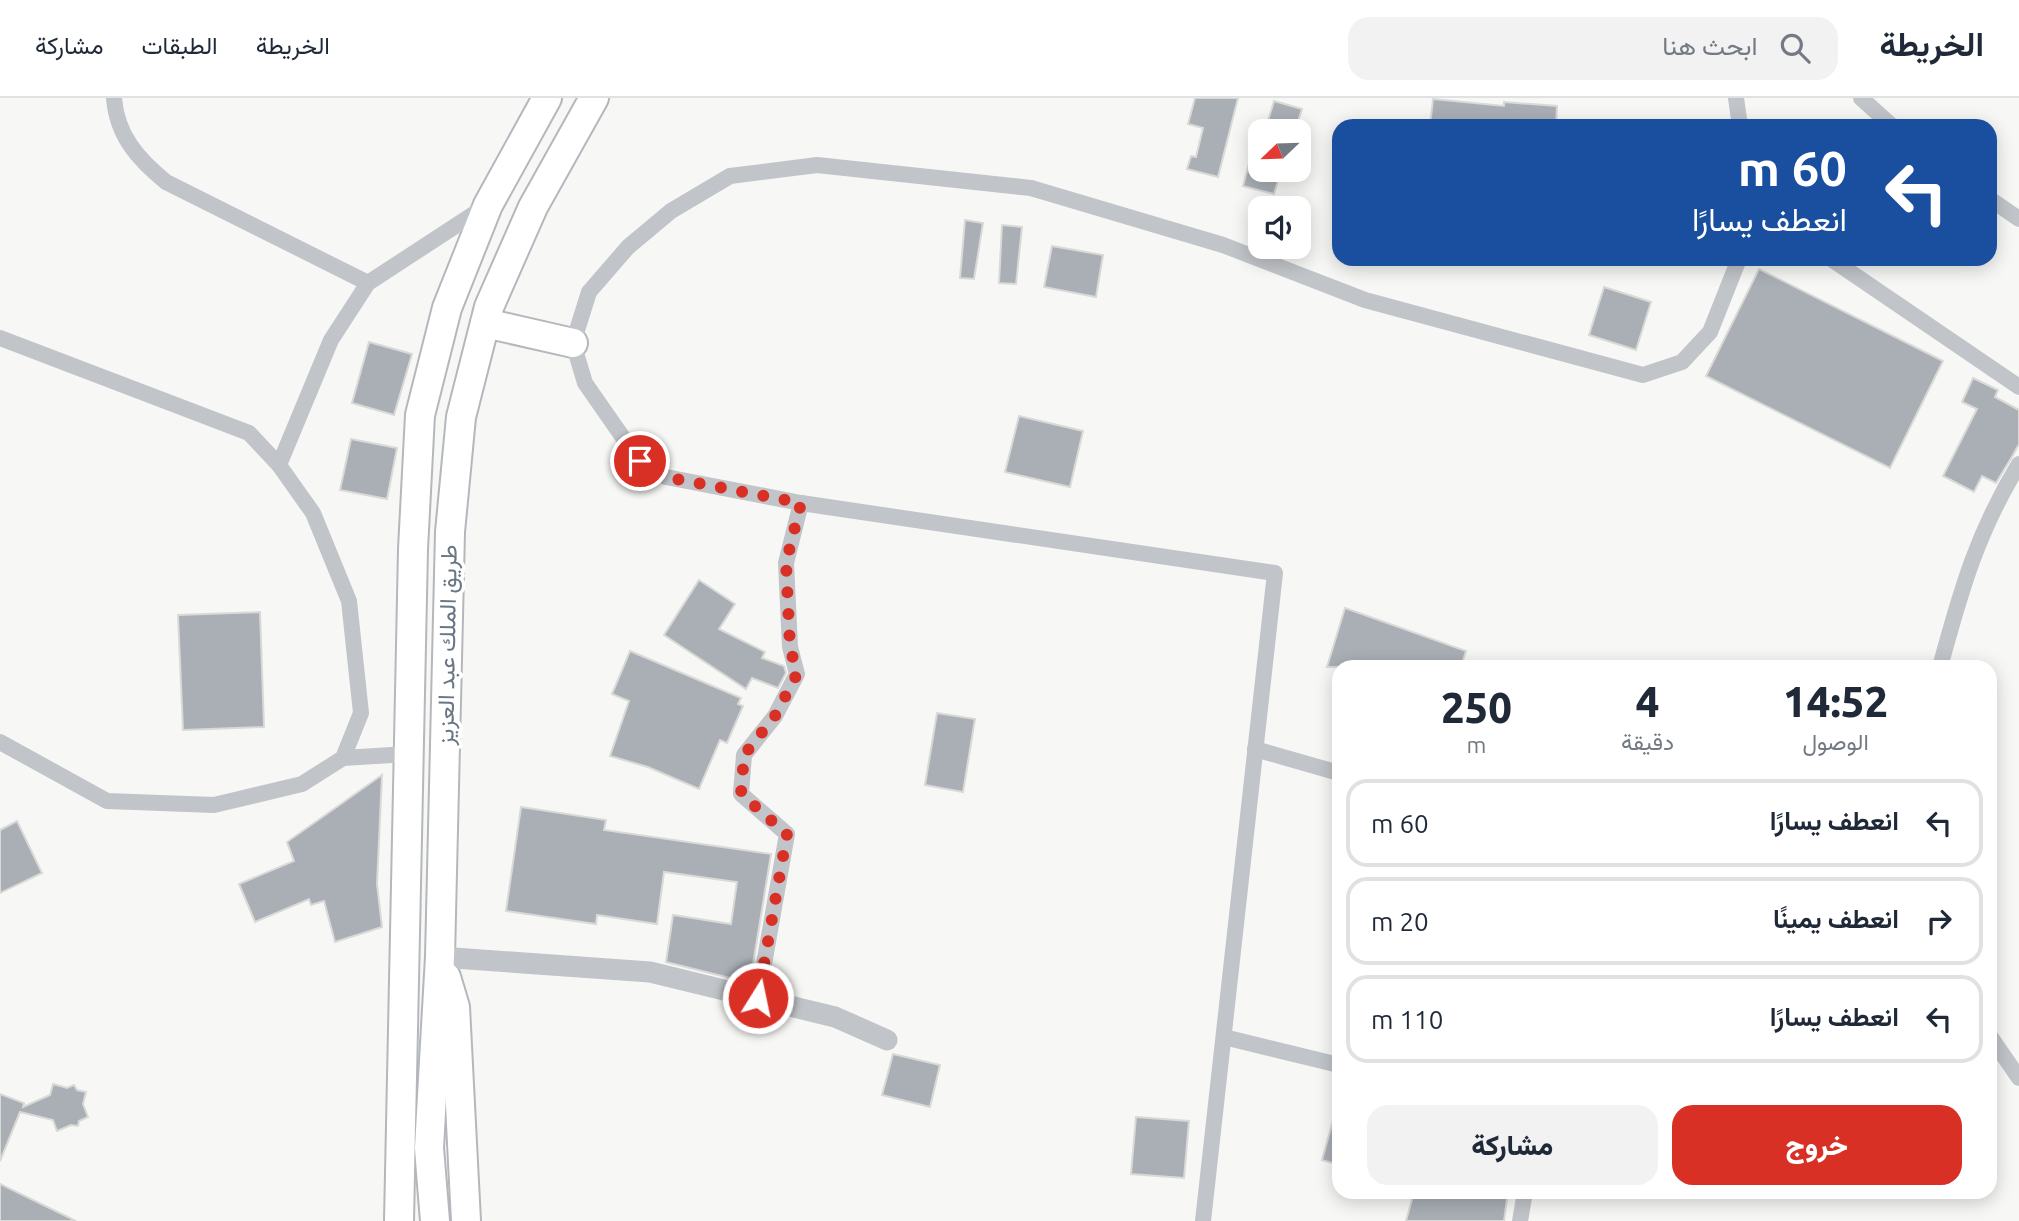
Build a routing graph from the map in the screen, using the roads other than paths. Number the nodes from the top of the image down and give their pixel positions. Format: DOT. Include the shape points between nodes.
graph roads {
  1 [pos="114,98"];
  2 [pos="547,98"];
  3 [pos="594,98"];
  4 [pos="1736,98"];
  5 [pos="1861,98"];
  6 [pos="1739,119"];
  7 [pos="1884,119"];
  8 [pos="1997,204"];
  9 [pos="488,205"];
  10 [pos="2019,219"];
  11 [pos="1737,266"];
  12 [pos="1841,266"];
  13 [pos="368,283"];
  14 [pos="485,323"];
  15 [pos="0,338"];
  16 [pos="573,344"];
  17 [pos="2019,387"];
  18 [pos="2019,464"];
  19 [pos="279,465"];
  20 [pos="801,503"];
  21 [pos="1942,660"];
  22 [pos="0,742"];
  23 [pos="1255,749"];
  24 [pos="408,754"];
  25 [pos="343,758"];
  26 [pos="1332,771"];
  27 [pos="439,957"];
  28 [pos="402,994"];
  29 [pos="758,998"];
  30 [pos="1224,1037"];
  31 [pos="887,1040"];
  32 [pos="1997,1046"];
  33 [pos="1332,1063"];
  34 [pos="2019,1078"];
  35 [pos="1524,1199"];
  36 [pos="382,1221"];
  37 [pos="399,1221"];
  38 [pos="435,1221"];
  39 [pos="466,1221"];
  40 [pos="1203,1221"];
  41 [pos="1521,1221"];
  1 -- 13 [label="street" via="124,138 166,182"];
  2 -- 9 [label="highway, طريق الملك عبد العزيز"];
  3 -- 14 [label="highway, طريق الملك عبد العزيز" via="533,207"];
  4 -- 6 [label="street"];
  5 -- 7 [label="street"];
  8 -- 10 [label="street"];
  9 -- 13 [label="street"];
  9 -- 24 [label="highway, طريق الملك عبد العزيز" via="447,308 420,415"];
  11 -- 16 [label="street" via="1710,332 1682,362 1643,375 1365,300 1223,245 1031,188 817,165 730,176 671,211 628,247 589,292"];
  12 -- 17 [label="street"];
  13 -- 19 [label="street" via="331,340"];
  14 -- 16 [label="highway"];
  14 -- 27 [label="highway, طريق الملك عبد العزيز" via="461,417 450,532"];
  15 -- 19 [label="street" via="248,433"];
  16 -- 20 [label="street" via="585,383 640,461 666,477"];
  18 -- 21 [label="street" via="1967,568"];
  19 -- 25 [label="street" via="313,513 349,601 360,713"];
  20 -- 23 [label="street" via="1275,573"];
  20 -- 29 [label="street" via="786,563 790,647 797,674 775,716 744,755 741,794 787,834"];
  22 -- 25 [label="street" via="107,801 214,804 302,784"];
  23 -- 26 [label="street"];
  23 -- 30 [label="street"];
  24 -- 25 [label="street"];
  24 -- 28 [label="highway, طريق الملك عبد العزيز"];
  27 -- 29 [label="street" via="650,972"];
  27 -- 38 [label="highway, طريق الملك عبد العزيز" via="429,1148"];
  27 -- 39 [label="highway" via="455,1007"];
  28 -- 36 [label="highway"];
  28 -- 37 [label="highway, طريق الملك عبد العزيز"];
  29 -- 31 [label="street" via="835,1017"];
  30 -- 33 [label="street"];
  30 -- 40 [label="street"];
  32 -- 34 [label="street"];
  35 -- 41 [label="street"];
}
